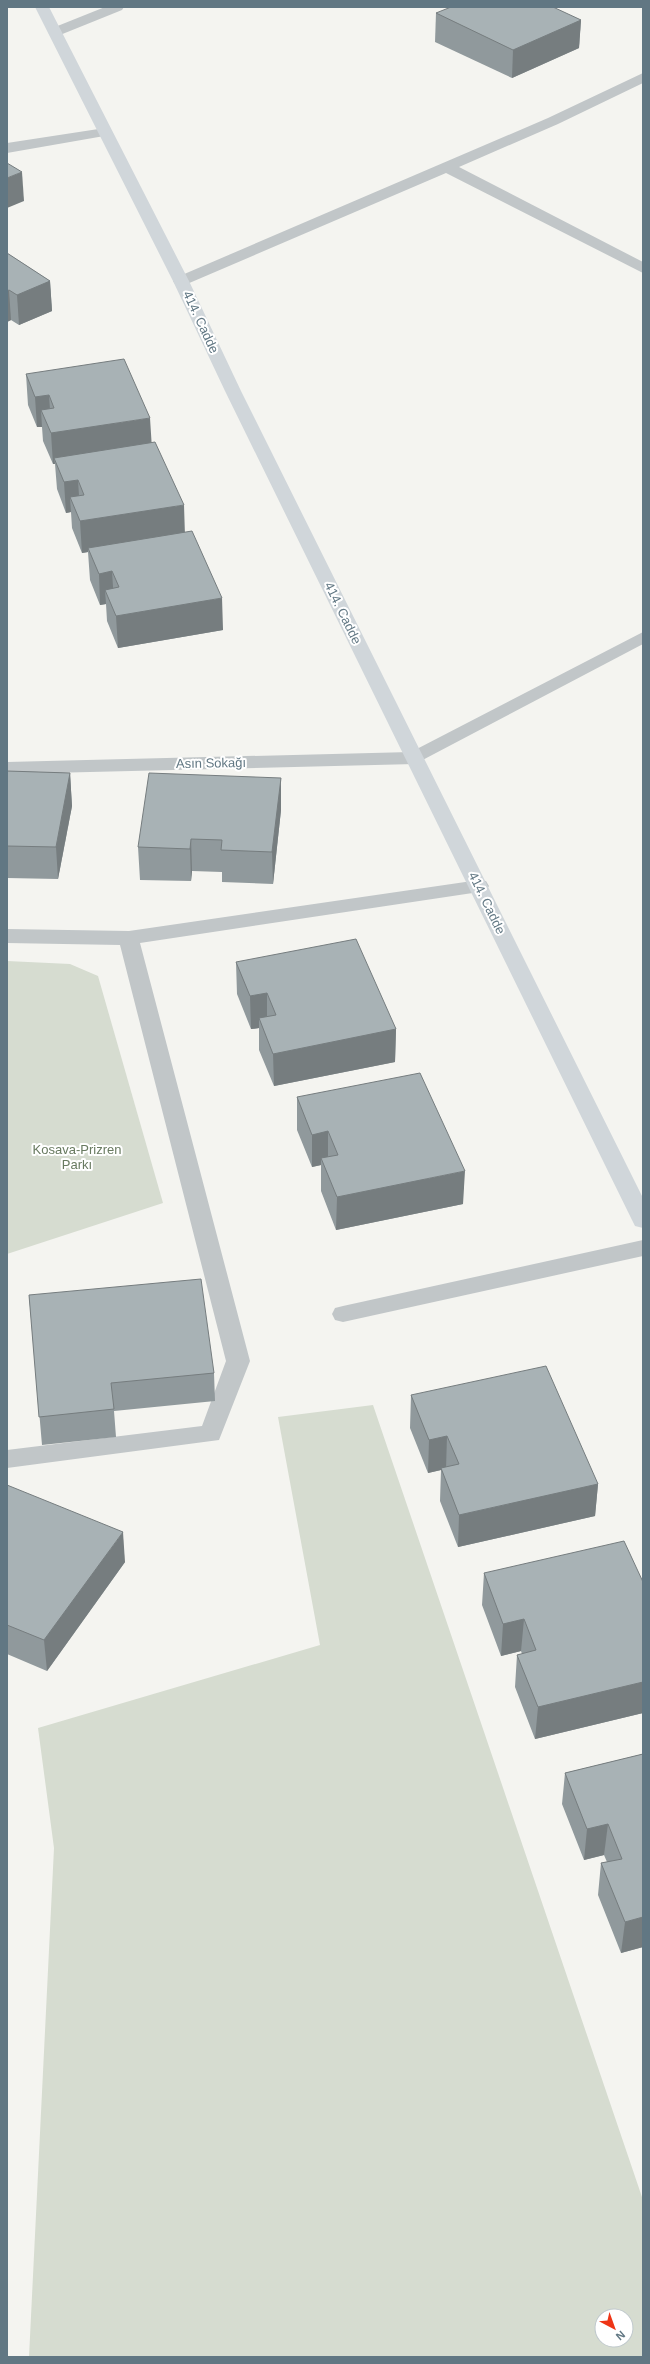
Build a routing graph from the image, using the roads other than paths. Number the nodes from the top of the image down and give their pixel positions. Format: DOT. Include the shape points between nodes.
graph roads {
  1 [pos="42,7"];
  2 [pos="117,7"];
  3 [pos="55,32"];
  4 [pos="643,77"];
  5 [pos="104,132"];
  6 [pos="7,148"];
  7 [pos="447,167"];
  8 [pos="643,268"];
  9 [pos="181,281"];
  10 [pos="643,637"];
  11 [pos="415,758"];
  12 [pos="7,768"];
  13 [pos="479,886"];
  14 [pos="7,936"];
  15 [pos="129,938"];
  16 [pos="643,1220"];
  17 [pos="643,1248"];
  18 [pos="343,1314"];
  19 [pos="7,1459"];
  1 -- 3 [label="main road, 414. Cadde"];
  2 -- 3 [label="street"];
  3 -- 5 [label="main road, 414. Cadde"];
  4 -- 7 [label="street" via="553,121"];
  5 -- 6 [label="street"];
  5 -- 9 [label="main road, 414. Cadde"];
  7 -- 8 [label="street"];
  7 -- 9 [label="street"];
  9 -- 11 [label="main road, 414. Cadde"];
  10 -- 11 [label="street"];
  11 -- 12 [label="street, Asın Sokağı"];
  11 -- 13 [label="main road, 414. Cadde"];
  13 -- 15 [label="street"];
  13 -- 16 [label="main road, 414. Cadde"];
  14 -- 15 [label="street"];
  15 -- 19 [label="street" via="238,1361 211,1434"];
  17 -- 18 [label="street"];
}
